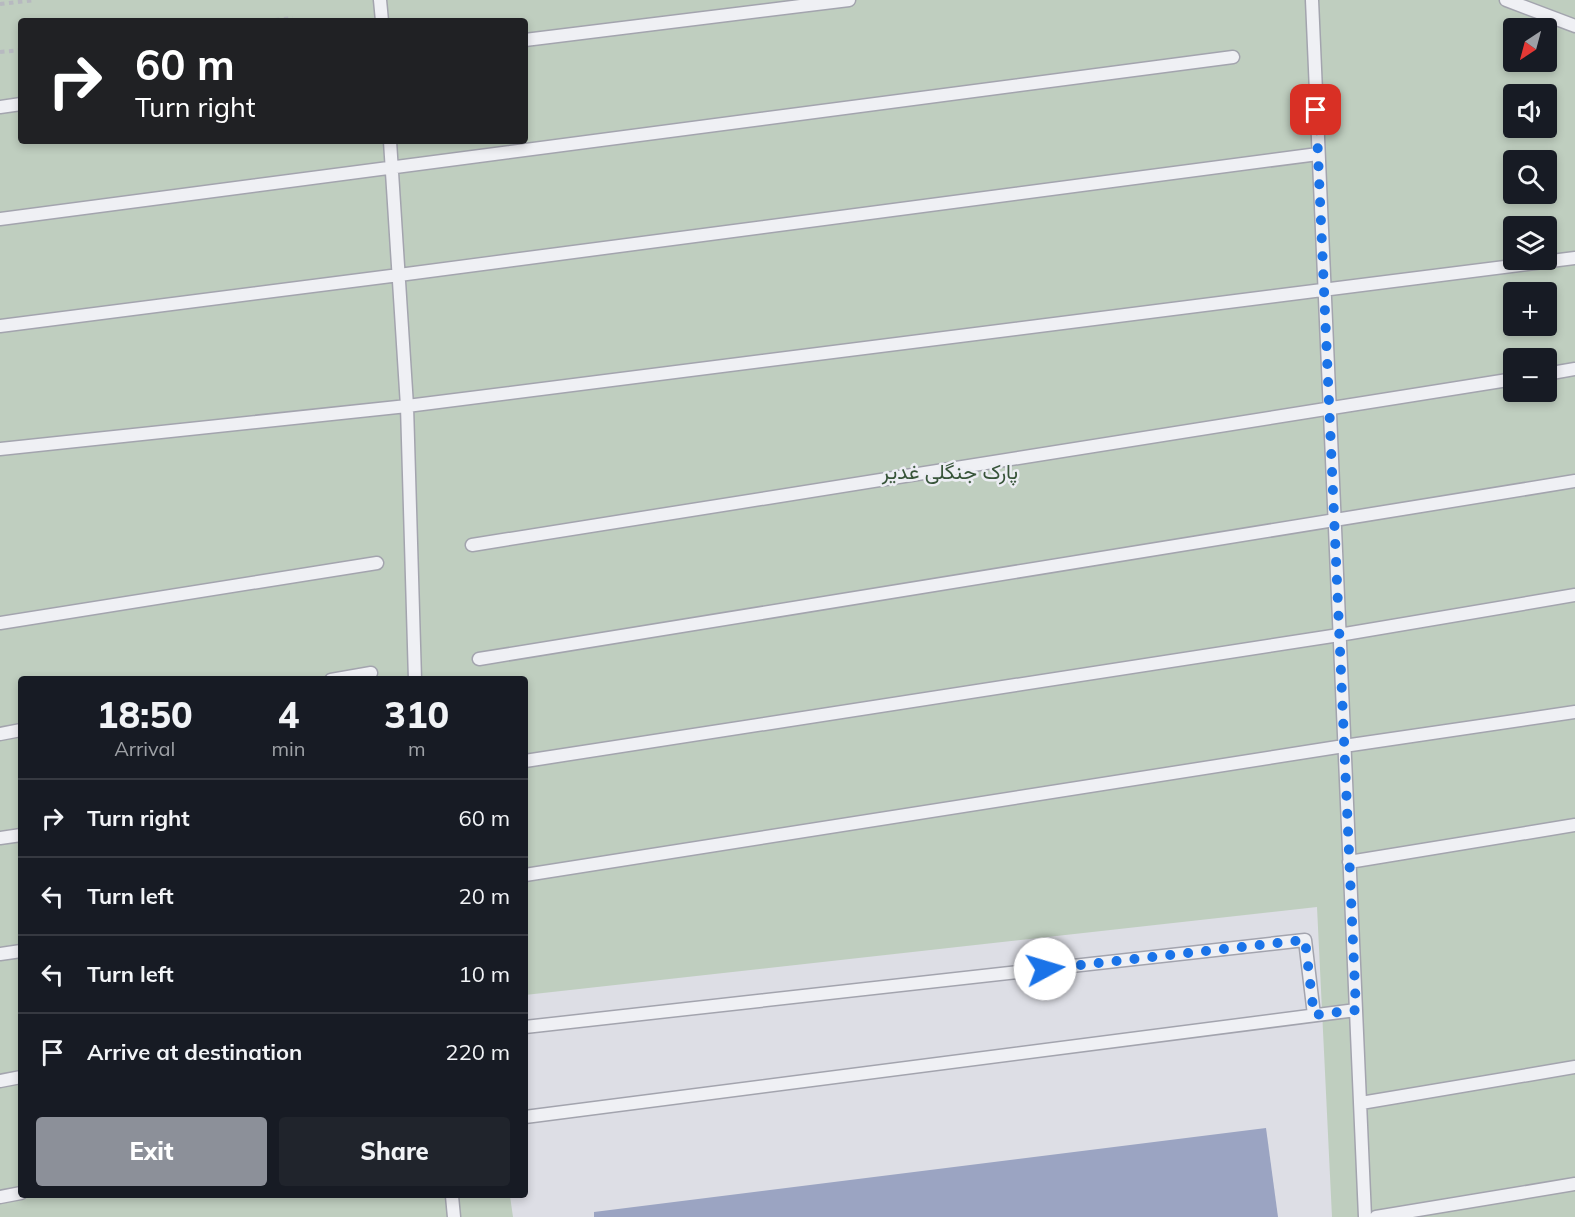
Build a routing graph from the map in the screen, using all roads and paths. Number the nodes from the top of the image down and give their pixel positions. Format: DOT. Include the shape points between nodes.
graph roads {
  1 [pos="35,0"];
  2 [pos="380,0"];
  3 [pos="849,0"];
  4 [pos="1312,0"];
  5 [pos="1506,0"];
  6 [pos="0,4"];
  7 [pos="382,18"];
  8 [pos="1575,26"];
  9 [pos="528,40"];
  10 [pos="18,50"];
  11 [pos="0,52"];
  12 [pos="1233,57"];
  13 [pos="18,104"];
  14 [pos="0,107"];
  15 [pos="390,144"];
  16 [pos="1318,154"];
  17 [pos="391,167"];
  18 [pos="0,219"];
  19 [pos="1575,258"];
  20 [pos="399,275"];
  21 [pos="1323,289"];
  22 [pos="0,326"];
  23 [pos="1575,369"];
  24 [pos="1557,372"];
  25 [pos="1503,381"];
  26 [pos="407,406"];
  27 [pos="1329,407"];
  28 [pos="0,449"];
  29 [pos="1575,482"];
  30 [pos="1334,520"];
  31 [pos="472,545"];
  32 [pos="377,563"];
  33 [pos="1575,595"];
  34 [pos="0,624"];
  35 [pos="1338,635"];
  36 [pos="479,659"];
  37 [pos="371,673"];
  38 [pos="354,676"];
  39 [pos="415,676"];
  40 [pos="1575,712"];
  41 [pos="18,731"];
  42 [pos="0,734"];
  43 [pos="1344,746"];
  44 [pos="528,761"];
  45 [pos="1575,825"];
  46 [pos="18,835"];
  47 [pos="0,838"];
  48 [pos="1349,862"];
  49 [pos="528,875"];
  50 [pos="18,951"];
  51 [pos="0,954"];
  52 [pos="1356,1010"];
  53 [pos="1314,1015"];
  54 [pos="528,1027"];
  55 [pos="1575,1067"];
  56 [pos="18,1078"];
  57 [pos="0,1081"];
  58 [pos="1360,1102"];
  59 [pos="528,1117"];
  60 [pos="1575,1184"];
  61 [pos="18,1194"];
  62 [pos="0,1197"];
  63 [pos="452,1198"];
  64 [pos="454,1217"];
  65 [pos="1365,1217"];
  66 [pos="1376,1217"];
  1 -- 6 [label="path"];
  2 -- 7 [label="lane"];
  3 -- 9 [label="lane"];
  4 -- 16 [label="lane"];
  5 -- 8 [label="lane"];
  10 -- 11 [label="path"];
  12 -- 17 [label="lane"];
  13 -- 14 [label="lane"];
  15 -- 17 [label="lane"];
  16 -- 20 [label="lane"];
  16 -- 21 [label="lane"];
  17 -- 18 [label="lane"];
  17 -- 20 [label="lane"];
  19 -- 21 [label="lane"];
  20 -- 22 [label="lane"];
  20 -- 26 [label="lane"];
  21 -- 26 [label="lane"];
  21 -- 27 [label="lane"];
  23 -- 24 [label="lane"];
  25 -- 27 [label="lane"];
  26 -- 28 [label="lane"];
  26 -- 39 [label="lane"];
  27 -- 30 [label="lane"];
  27 -- 31 [label="lane"];
  29 -- 30 [label="lane"];
  30 -- 35 [label="lane"];
  30 -- 36 [label="lane"];
  32 -- 34 [label="lane"];
  33 -- 35 [label="lane"];
  35 -- 43 [label="lane"];
  35 -- 44 [label="lane"];
  37 -- 38 [label="lane"];
  40 -- 43 [label="lane"];
  41 -- 42 [label="lane"];
  43 -- 48 [label="lane"];
  43 -- 49 [label="lane"];
  45 -- 48 [label="lane"];
  46 -- 47 [label="lane"];
  48 -- 52 [label="lane"];
  50 -- 51 [label="lane"];
  52 -- 53 [label="lane"];
  52 -- 58 [label="lane"];
  53 -- 54 [label="lane" via="1305,940"];
  53 -- 59 [label="lane"];
  55 -- 58 [label="lane"];
  56 -- 57 [label="lane"];
  58 -- 65 [label="lane"];
  60 -- 66 [label="lane"];
  61 -- 62 [label="lane"];
  63 -- 64 [label="lane"];
}
